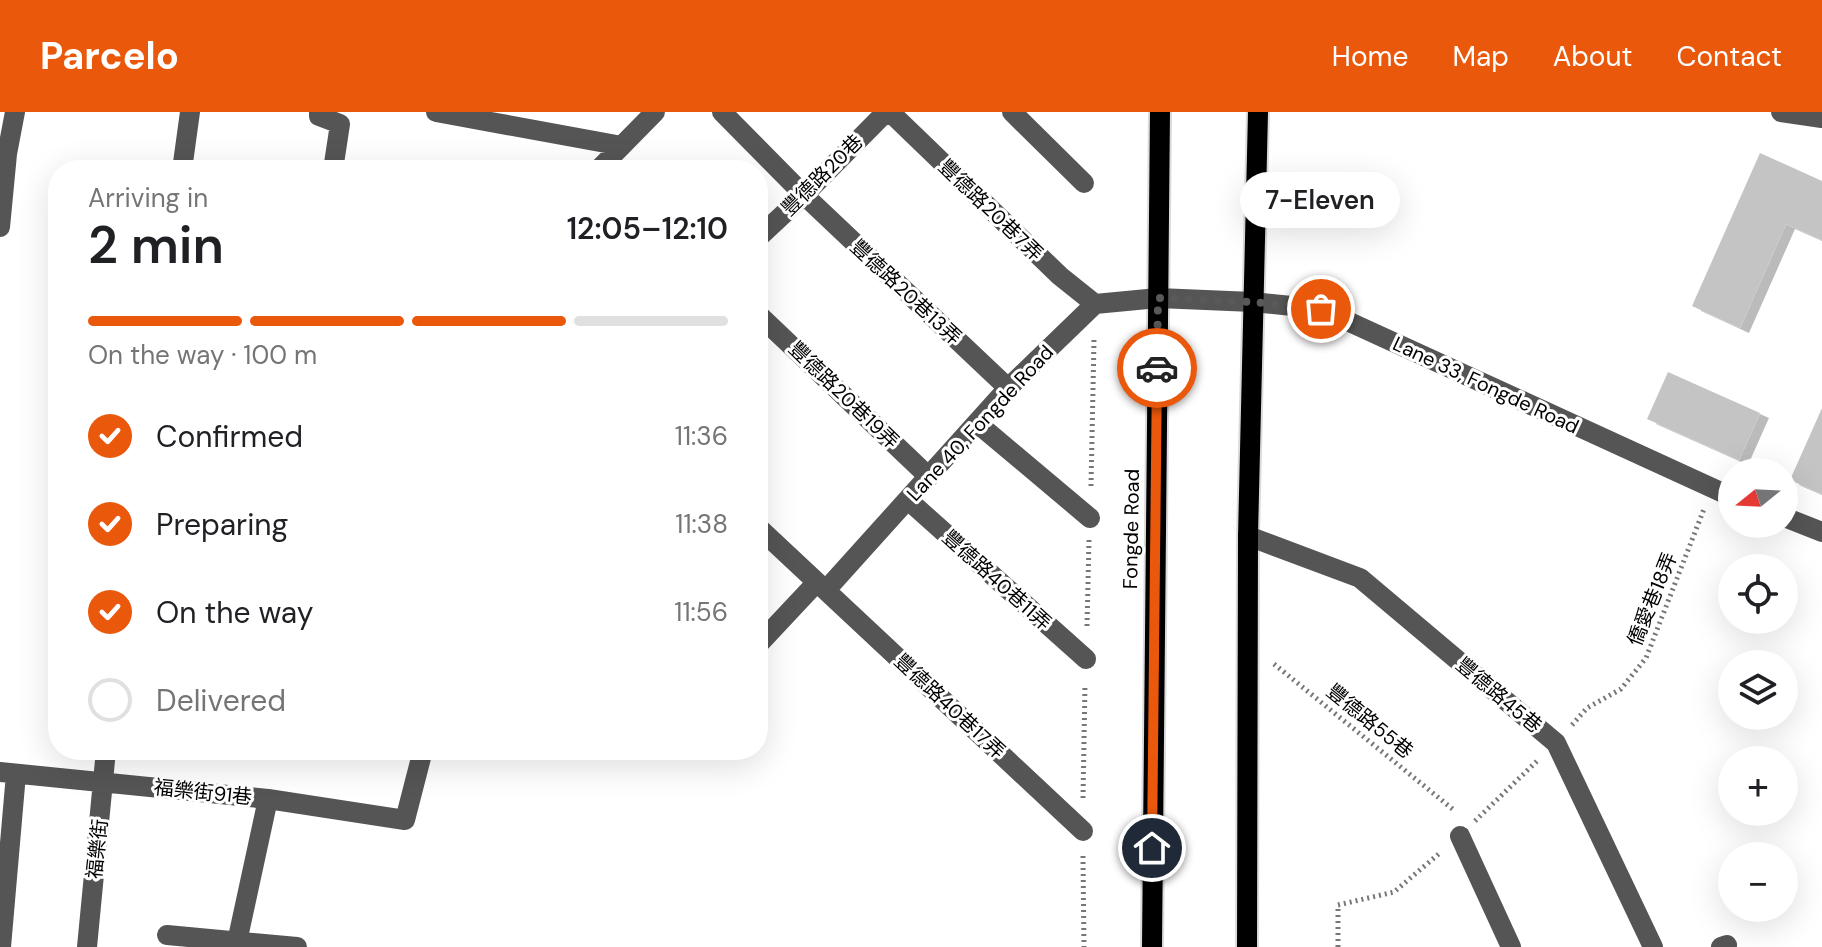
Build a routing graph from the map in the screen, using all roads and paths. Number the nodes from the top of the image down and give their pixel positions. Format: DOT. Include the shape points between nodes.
graph roads {
  1 [pos="15,112"];
  2 [pos="190,112"];
  3 [pos="319,112"];
  4 [pos="436,112"];
  5 [pos="655,112"];
  6 [pos="722,112"];
  7 [pos="888,112"];
  8 [pos="1012,112"];
  9 [pos="1160,112"];
  10 [pos="1258,112"];
  11 [pos="1781,112"];
  12 [pos="1822,118"];
  13 [pos="622,146"];
  14 [pos="183,160"];
  15 [pos="335,160"];
  16 [pos="609,160"];
  17 [pos="1084,183"];
  18 [pos="804,195"];
  19 [pos="0,227"];
  20 [pos="768,229"];
  21 [pos="1158,298"];
  22 [pos="1253,302"];
  23 [pos="1095,304"];
  24 [pos="768,324"];
  25 [pos="1008,388"];
  26 [pos="977,423"];
  27 [pos="929,477"];
  28 [pos="1712,489"];
  29 [pos="1718,491"];
  30 [pos="908,500"];
  31 [pos="1090,518"];
  32 [pos="1798,523"];
  33 [pos="1822,532"];
  34 [pos="768,536"];
  35 [pos="1248,536"];
  36 [pos="821,586"];
  37 [pos="768,636"];
  38 [pos="1248,643"];
  39 [pos="1086,659"];
  40 [pos="1556,743"];
  41 [pos="105,760"];
  42 [pos="420,760"];
  43 [pos="8,773"];
  44 [pos="103,781"];
  45 [pos="268,799"];
  46 [pos="1466,830"];
  47 [pos="1083,831"];
  48 [pos="167,935"];
  49 [pos="237,942"];
  50 [pos="1,947"];
  51 [pos="87,947"];
  52 [pos="297,947"];
  53 [pos="1152,947"];
  54 [pos="1247,947"];
  55 [pos="1338,947"];
  56 [pos="1511,947"];
  57 [pos="1653,947"];
  1 -- 19 [label="street"];
  2 -- 14 [label="street"];
  3 -- 15 [label="street" via="340,124"];
  4 -- 13 [label="street"];
  5 -- 13 [label="street"];
  6 -- 18 [label="street, 豐德路20巷13弄"];
  7 -- 18 [label="street, 豐德路20巷"];
  7 -- 23 [label="street, 豐德路20巷7弄"];
  8 -- 17 [label="street"];
  9 -- 21 [label="main road, Fongde Road"];
  10 -- 22 [label="main road"];
  11 -- 12 [label="street"];
  13 -- 16 [label="street"];
  18 -- 20 [label="street, 豐德路20巷"];
  18 -- 25 [label="street, 豐德路20巷13弄"];
  21 -- 22 [label="street, Lane 33, Fongde Road"];
  21 -- 23 [label="street"];
  21 -- 53 [label="main road, Fongde Road"];
  22 -- 28 [label="street, Lane 33, Fongde Road" via="1321,309"];
  22 -- 35 [label="main road"];
  23 -- 25 [label="street, Lane 40, Fongde Road"];
  24 -- 27 [label="street, 豐德路20巷19弄"];
  25 -- 26 [label="street, Lane 40, Fongde Road"];
  26 -- 27 [label="street, Lane 40, Fongde Road"];
  26 -- 31 [label="street"];
  27 -- 30 [label="street, Lane 40, Fongde Road"];
  28 -- 29 [label="street, Lane 33, Fongde Road"];
  28 -- 40 [label="path, 僑愛巷18弄" via="1646,658 1621,689 1587,708"];
  30 -- 36 [label="street, Lane 40, Fongde Road"];
  30 -- 39 [label="street, 豐德路40巷11弄"];
  32 -- 33 [label="street"];
  34 -- 36 [label="street, 豐德路40巷17弄"];
  35 -- 38 [label="main road"];
  35 -- 40 [label="street, 豐德路45巷" via="1360,578"];
  36 -- 37 [label="street, Lane 40, Fongde Road"];
  36 -- 47 [label="street, 豐德路40巷17弄"];
  38 -- 46 [label="path, 豐德路55巷"];
  38 -- 54 [label="main road"];
  40 -- 46 [label="path, 僑愛巷18弄"];
  40 -- 57 [label="street, 豐德路45巷"];
  41 -- 44 [label="street, 福樂街"];
  42 -- 45 [label="street, 福樂街91巷" via="405,820"];
  43 -- 44 [label="street, 福樂街91巷"];
  43 -- 50 [label="street"];
  44 -- 45 [label="street, 福樂街91巷"];
  44 -- 51 [label="street, 福樂街"];
  45 -- 49 [label="street"];
  46 -- 55 [label="path, 僑愛巷18弄" via="1394,892 1338,905"];
  46 -- 56 [label="street"];
  48 -- 49 [label="street"];
  49 -- 52 [label="street"];
}
